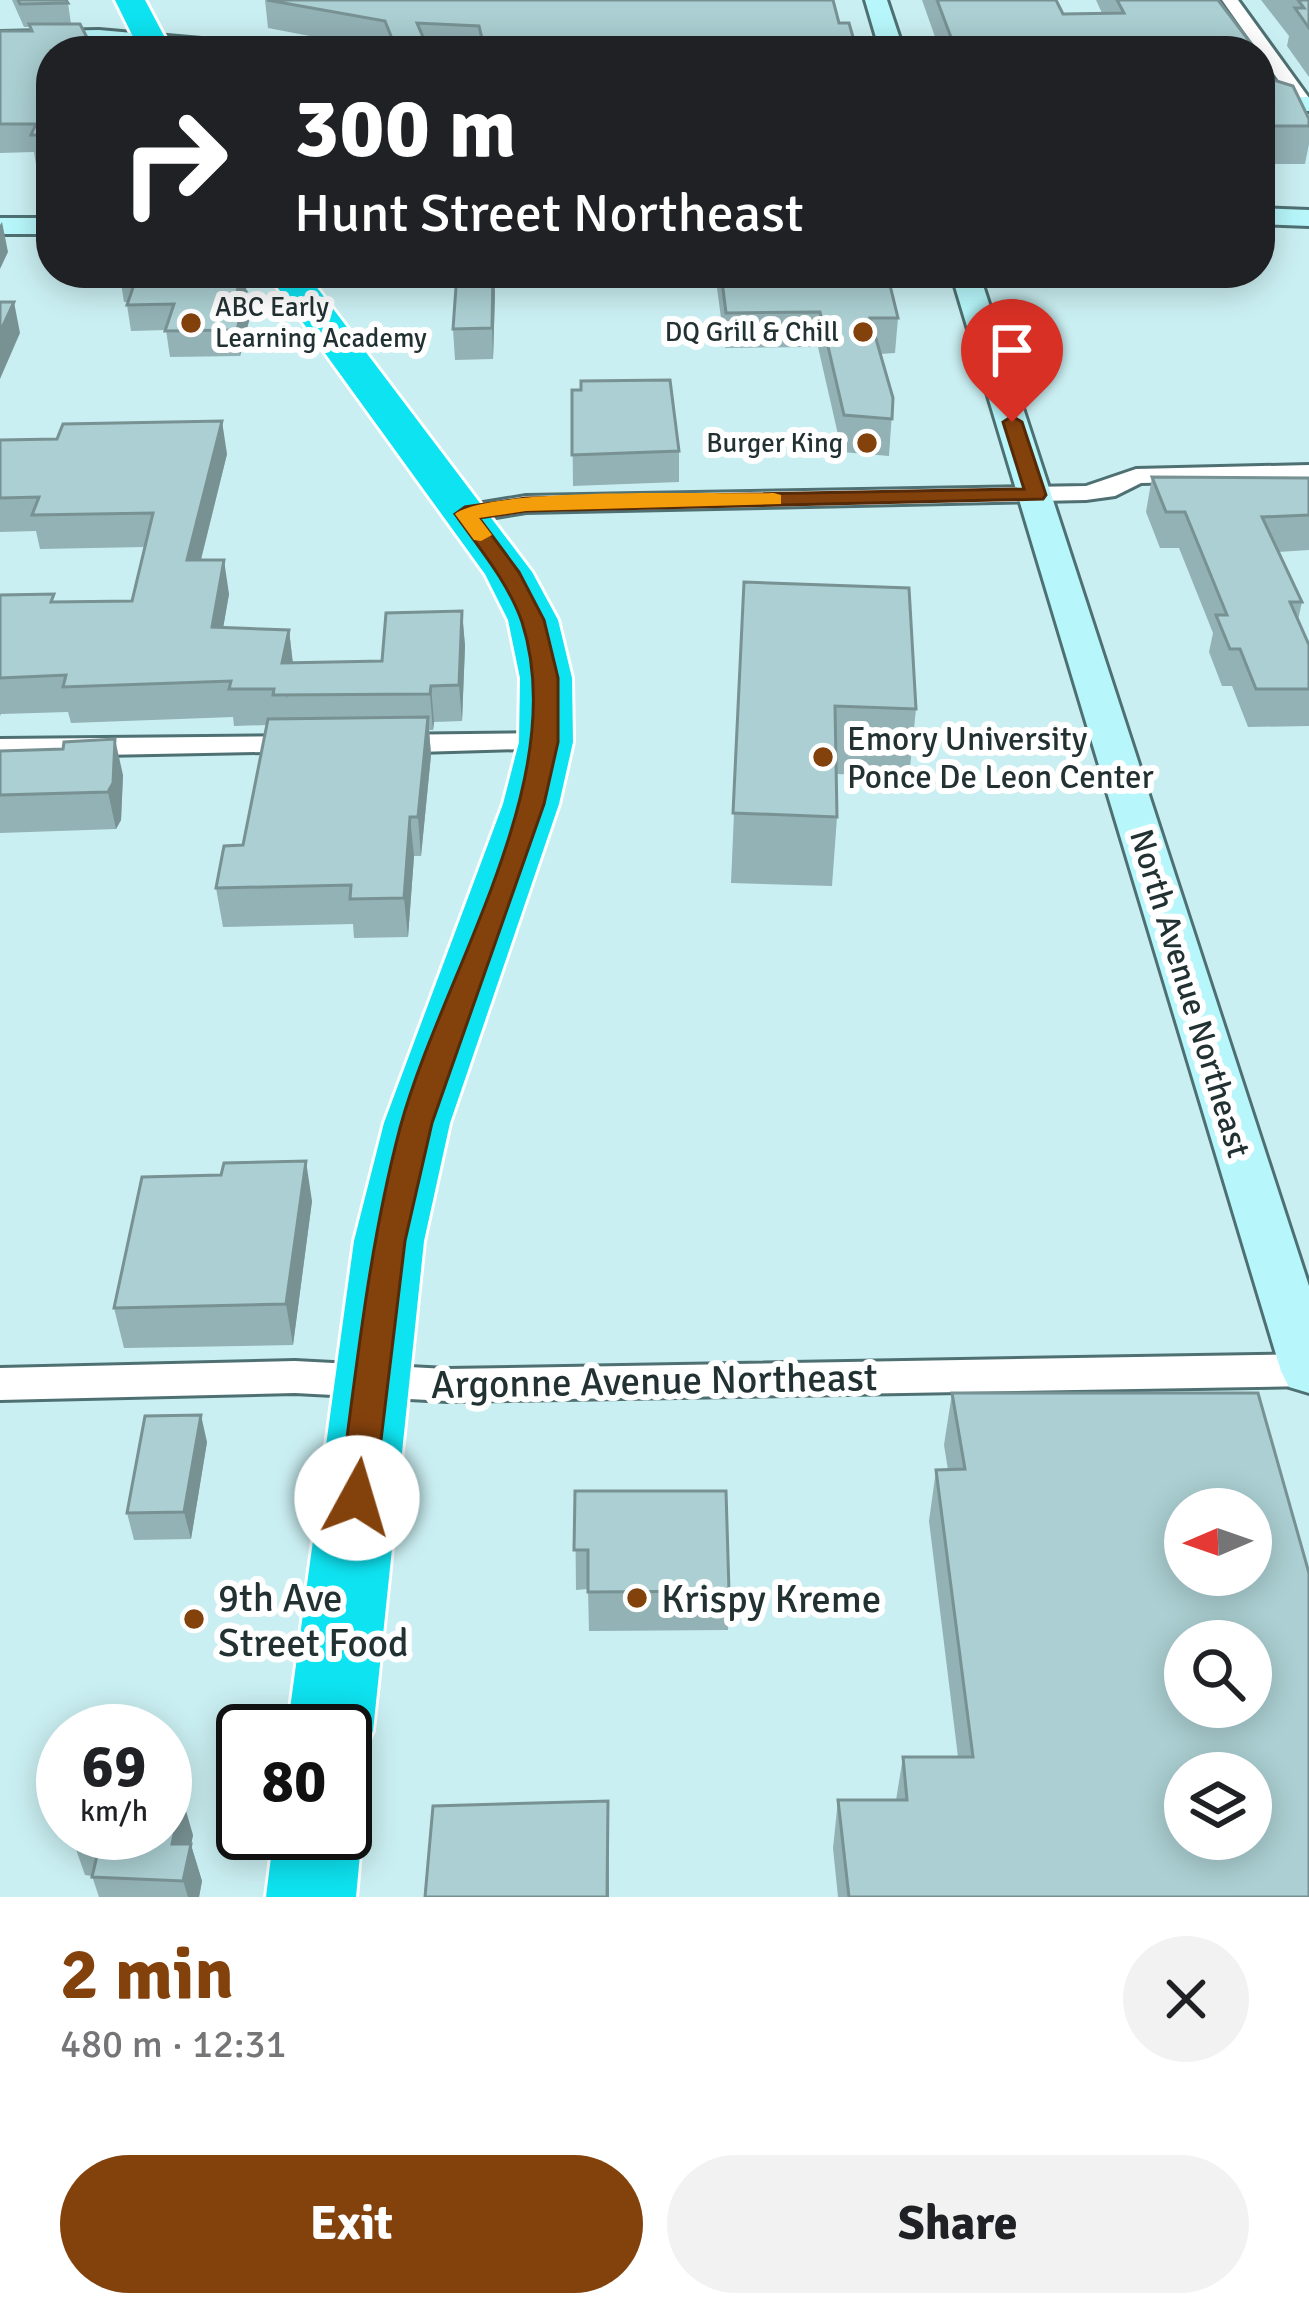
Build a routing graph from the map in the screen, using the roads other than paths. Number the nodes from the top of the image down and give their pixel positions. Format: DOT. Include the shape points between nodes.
graph roads {
  1 [pos="130,0"];
  2 [pos="875,0"];
  3 [pos="1230,0"];
  4 [pos="149,36"];
  5 [pos="887,36"];
  6 [pos="1257,36"];
  7 [pos="0,38"];
  8 [pos="36,40"];
  9 [pos="1275,61"];
  10 [pos="1275,104"];
  11 [pos="1307,104"];
  12 [pos="1275,217"];
  13 [pos="1309,218"];
  14 [pos="0,226"];
  15 [pos="36,226"];
  16 [pos="297,288"];
  17 [pos="969,288"];
  18 [pos="1309,472"];
  19 [pos="1036,495"];
  20 [pos="465,514"];
  21 [pos="546,742"];
  22 [pos="0,748"];
  23 [pos="1309,1370"];
  24 [pos="370,1381"];
  25 [pos="0,1384"];
  26 [pos="333,1704"];
  27 [pos="316,1860"];
  28 [pos="311,1897"];
  1 -- 4 [label="highway"];
  2 -- 5 [label="main road"];
  3 -- 6 [label="street"];
  7 -- 8 [label="main road"];
  9 -- 11 [label="street"];
  10 -- 11 [label="main road"];
  12 -- 13 [label="main road"];
  14 -- 15 [label="main road"];
  16 -- 20 [label="highway"];
  17 -- 19 [label="main road, North Avenue Northeast"];
  18 -- 19 [label="street" via="1136,476 1106,491"];
  19 -- 20 [label="street" via="526,504"];
  19 -- 23 [label="main road, North Avenue Northeast"];
  20 -- 21 [label="highway" via="532,620 546,678"];
  21 -- 22 [label="street"];
  21 -- 24 [label="highway" via="417,1123 389,1241"];
  23 -- 24 [label="street, Argonne Avenue Northeast"];
  24 -- 25 [label="street, Argonne Avenue Northeast"];
  24 -- 26 [label="highway"];
  27 -- 28 [label="highway"];
}
